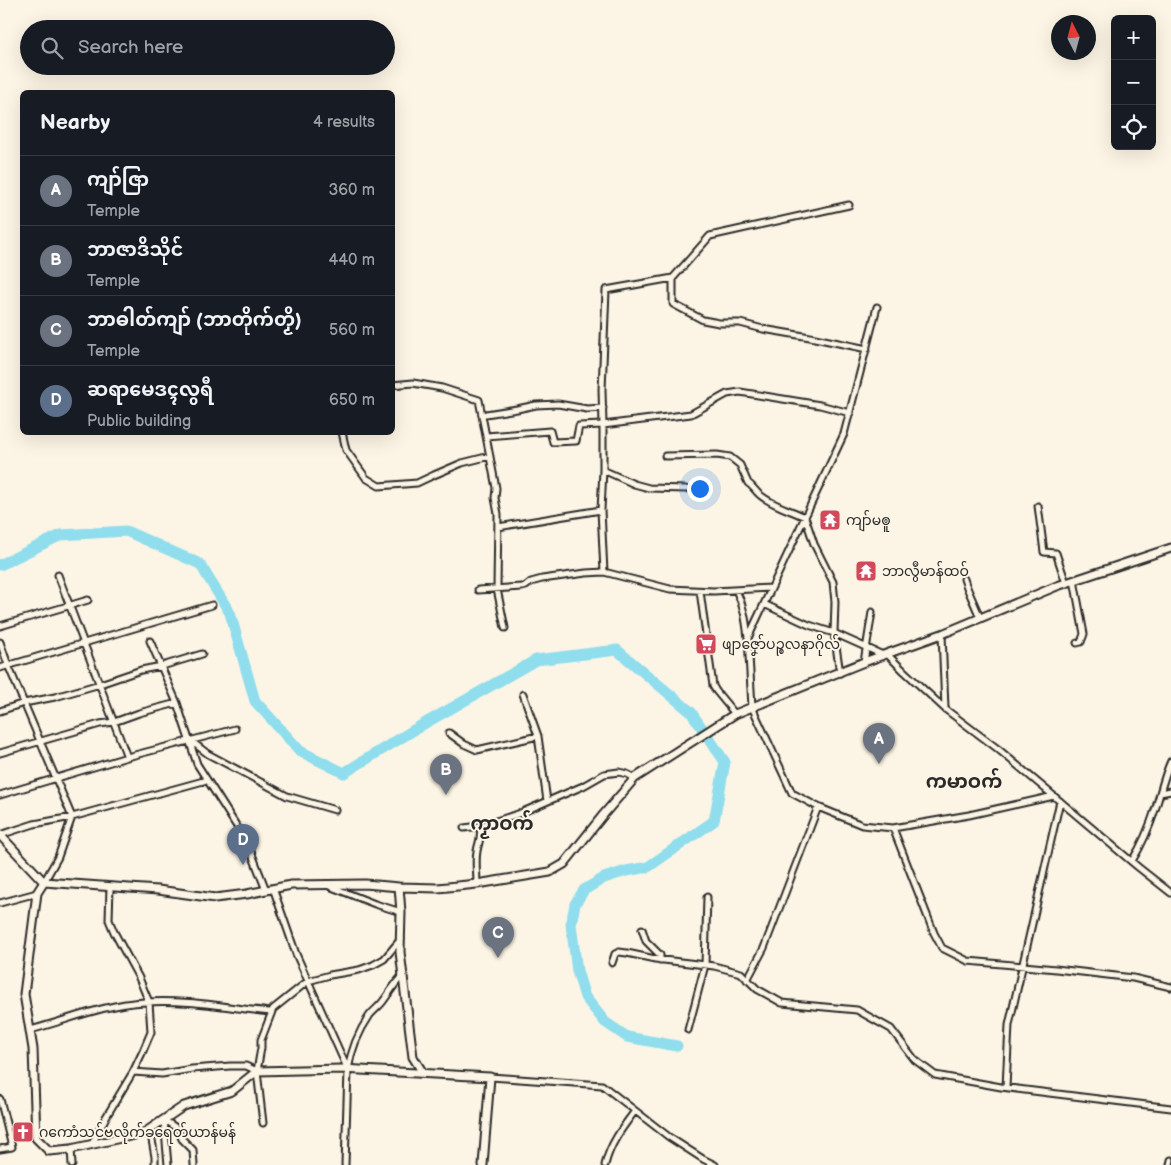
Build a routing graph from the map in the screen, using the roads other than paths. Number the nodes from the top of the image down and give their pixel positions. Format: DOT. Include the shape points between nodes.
graph roads {
  1 [pos="849,205"];
  2 [pos="673,278"];
  3 [pos="877,307"];
  4 [pos="867,349"];
  5 [pos="395,386"];
  6 [pos="603,408"];
  7 [pos="850,413"];
  8 [pos="486,414"];
  9 [pos="603,426"];
  10 [pos="343,435"];
  11 [pos="486,436"];
  12 [pos="490,456"];
  13 [pos="665,456"];
  14 [pos="603,470"];
  15 [pos="686,489"];
  16 [pos="1038,506"];
  17 [pos="601,510"];
  18 [pos="805,517"];
  19 [pos="498,527"];
  20 [pos="1171,548"];
  21 [pos="604,572"];
  22 [pos="58,575"];
  23 [pos="964,579"];
  24 [pos="1074,580"];
  25 [pos="1066,583"];
  26 [pos="771,588"];
  27 [pos="497,589"];
  28 [pos="478,590"];
  29 [pos="736,590"];
  30 [pos="700,591"];
  31 [pos="88,600"];
  32 [pos="764,604"];
  33 [pos="69,605"];
  34 [pos="212,605"];
  35 [pos="872,612"];
  36 [pos="980,618"];
  37 [pos="0,626"];
  38 [pos="505,628"];
  39 [pos="834,633"];
  40 [pos="942,634"];
  41 [pos="748,638"];
  42 [pos="0,642"];
  43 [pos="150,642"];
  44 [pos="84,643"];
  45 [pos="1077,643"];
  46 [pos="866,647"];
  47 [pos="202,654"];
  48 [pos="885,654"];
  49 [pos="864,662"];
  50 [pos="8,665"];
  51 [pos="162,666"];
  52 [pos="0,668"];
  53 [pos="840,672"];
  54 [pos="100,684"];
  55 [pos="523,694"];
  56 [pos="24,703"];
  57 [pos="177,703"];
  58 [pos="752,707"];
  59 [pos="945,709"];
  60 [pos="0,711"];
  61 [pos="735,714"];
  62 [pos="114,722"];
  63 [pos="235,729"];
  64 [pos="449,733"];
  65 [pos="538,736"];
  66 [pos="40,741"];
  67 [pos="190,741"];
  68 [pos="0,753"];
  69 [pos="127,757"];
  70 [pos="1171,761"];
  71 [pos="635,778"];
  72 [pos="56,779"];
  73 [pos="207,780"];
  74 [pos="1171,791"];
  75 [pos="1160,794"];
  76 [pos="0,795"];
  77 [pos="1054,796"];
  78 [pos="547,801"];
  79 [pos="1060,801"];
  80 [pos="818,808"];
  81 [pos="335,810"];
  82 [pos="72,817"];
  83 [pos="480,826"];
  84 [pos="464,828"];
  85 [pos="893,828"];
  86 [pos="0,835"];
  87 [pos="1132,862"];
  88 [pos="44,882"];
  89 [pos="477,884"];
  90 [pos="326,885"];
  91 [pos="110,886"];
  92 [pos="399,887"];
  93 [pos="270,889"];
  94 [pos="37,893"];
  95 [pos="1171,893"];
  96 [pos="707,897"];
  97 [pos="0,903"];
  98 [pos="401,912"];
  99 [pos="642,929"];
  100 [pos="401,938"];
  101 [pos="660,960"];
  102 [pos="612,963"];
  103 [pos="706,965"];
  104 [pos="1023,966"];
  105 [pos="403,975"];
  106 [pos="748,980"];
  107 [pos="308,982"];
  108 [pos="1171,987"];
  109 [pos="148,1002"];
  110 [pos="271,1012"];
  111 [pos="30,1030"];
  112 [pos="688,1030"];
  113 [pos="348,1070"];
  114 [pos="257,1071"];
  115 [pos="133,1072"];
  116 [pos="423,1074"];
  117 [pos="490,1077"];
  118 [pos="1006,1087"];
  119 [pos="0,1099"];
  120 [pos="1171,1108"];
  121 [pos="635,1111"];
  122 [pos="164,1120"];
  123 [pos="263,1123"];
  124 [pos="150,1129"];
  125 [pos="92,1144"];
  126 [pos="0,1149"];
  127 [pos="70,1149"];
  128 [pos="1171,1160"];
  129 [pos="72,1165"];
  130 [pos="155,1165"];
  131 [pos="168,1165"];
  132 [pos="194,1165"];
  133 [pos="345,1165"];
  134 [pos="483,1165"];
  135 [pos="605,1165"];
  136 [pos="715,1165"];
  137 [pos="1170,1165"];
  1 -- 2 [label="street" via="710,236"];
  2 -- 4 [label="street" via="673,304 703,320 740,323"];
  2 -- 6 [label="street" via="606,290"];
  3 -- 4 [label="street"];
  4 -- 7 [label="street"];
  5 -- 11 [label="street" via="413,383 479,400"];
  6 -- 8 [label="street" via="536,405"];
  6 -- 9 [label="street"];
  7 -- 9 [label="street" via="740,392 728,394 691,414"];
  7 -- 18 [label="street" via="844,434"];
  9 -- 11 [label="street" via="579,426 576,441 554,442 550,430"];
  9 -- 14 [label="street"];
  10 -- 12 [label="street" via="346,450 366,478 379,486 417,484 462,463"];
  11 -- 12 [label="street"];
  12 -- 19 [label="street"];
  13 -- 18 [label="street" via="730,457 740,465 748,483 758,494"];
  14 -- 15 [label="street" via="649,488"];
  14 -- 17 [label="street"];
  16 -- 25 [label="street" via="1044,552 1056,552"];
  17 -- 19 [label="street"];
  17 -- 21 [label="street"];
  18 -- 26 [label="street"];
  18 -- 39 [label="street" via="833,582"];
  19 -- 27 [label="street"];
  20 -- 24 [label="street"];
  21 -- 27 [label="street" via="566,575 522,587"];
  21 -- 30 [label="street" via="670,589"];
  22 -- 33 [label="street"];
  23 -- 36 [label="street"];
  24 -- 25 [label="street"];
  24 -- 45 [label="street" via="1084,634 1081,642"];
  25 -- 36 [label="street"];
  26 -- 29 [label="street"];
  26 -- 32 [label="street"];
  27 -- 28 [label="street"];
  27 -- 38 [label="street"];
  29 -- 30 [label="street"];
  29 -- 41 [label="street" via="746,616"];
  30 -- 61 [label="street" via="713,686"];
  31 -- 33 [label="street"];
  32 -- 39 [label="street"];
  32 -- 41 [label="street"];
  33 -- 37 [label="street"];
  33 -- 44 [label="street"];
  34 -- 44 [label="street"];
  35 -- 46 [label="street"];
  36 -- 40 [label="street"];
  39 -- 46 [label="street"];
  39 -- 53 [label="street"];
  40 -- 48 [label="street"];
  40 -- 59 [label="street"];
  41 -- 58 [label="street"];
  42 -- 50 [label="street"];
  43 -- 51 [label="street"];
  44 -- 50 [label="street"];
  44 -- 54 [label="street"];
  46 -- 48 [label="street"];
  46 -- 49 [label="street"];
  47 -- 51 [label="street"];
  48 -- 49 [label="street"];
  48 -- 59 [label="street"];
  49 -- 53 [label="street"];
  50 -- 52 [label="street"];
  50 -- 56 [label="street"];
  51 -- 54 [label="street"];
  51 -- 57 [label="street"];
  53 -- 58 [label="street"];
  54 -- 56 [label="street"];
  54 -- 62 [label="street"];
  55 -- 65 [label="street"];
  56 -- 60 [label="street"];
  56 -- 66 [label="street"];
  57 -- 62 [label="street"];
  57 -- 67 [label="street"];
  58 -- 61 [label="street"];
  58 -- 80 [label="street" via="792,793"];
  59 -- 77 [label="street"];
  61 -- 71 [label="street"];
  62 -- 66 [label="street"];
  62 -- 69 [label="street"];
  63 -- 67 [label="street"];
  64 -- 65 [label="street" via="478,750"];
  65 -- 78 [label="street"];
  66 -- 68 [label="street"];
  66 -- 72 [label="street"];
  67 -- 69 [label="street"];
  67 -- 73 [label="street" via="197,764"];
  67 -- 81 [label="street" via="287,796"];
  69 -- 72 [label="street"];
  70 -- 75 [label="street"];
  71 -- 78 [label="street" via="619,772 604,774"];
  71 -- 89 [label="street" via="564,864 550,872"];
  72 -- 76 [label="street"];
  72 -- 82 [label="street"];
  73 -- 82 [label="street"];
  73 -- 93 [label="street" via="248,844"];
  74 -- 75 [label="street"];
  75 -- 87 [label="street"];
  77 -- 79 [label="street"];
  77 -- 85 [label="street"];
  78 -- 83 [label="street"];
  79 -- 87 [label="street"];
  79 -- 104 [label="street"];
  80 -- 85 [label="street" via="862,825"];
  80 -- 106 [label="street" via="764,948"];
  82 -- 86 [label="street"];
  82 -- 88 [label="street" via="58,856"];
  83 -- 84 [label="street"];
  83 -- 89 [label="street" via="476,852"];
  85 -- 104 [label="street" via="942,948 968,961"];
  86 -- 88 [label="street"];
  87 -- 95 [label="street"];
  88 -- 91 [label="street"];
  88 -- 94 [label="street"];
  89 -- 92 [label="street"];
  90 -- 92 [label="street"];
  90 -- 93 [label="street"];
  90 -- 98 [label="street"];
  91 -- 93 [label="street" via="215,898"];
  91 -- 109 [label="street" via="109,920"];
  92 -- 98 [label="street"];
  93 -- 107 [label="street"];
  94 -- 97 [label="street"];
  94 -- 111 [label="street" via="24,994"];
  96 -- 103 [label="street"];
  98 -- 100 [label="street"];
  99 -- 101 [label="street" via="646,941 660,955"];
  100 -- 105 [label="street"];
  100 -- 107 [label="street" via="384,959 373,965"];
  101 -- 102 [label="street" via="619,952"];
  101 -- 103 [label="street"];
  103 -- 106 [label="street" via="741,973"];
  103 -- 112 [label="street"];
  104 -- 108 [label="street" via="1133,978"];
  104 -- 118 [label="street" via="1010,1025"];
  105 -- 113 [label="street" via="371,1014 354,1044"];
  105 -- 116 [label="street" via="413,1056"];
  106 -- 118 [label="street" via="757,989 782,1002 857,1010 891,1029 915,1060 935,1075"];
  107 -- 110 [label="street"];
  107 -- 113 [label="street"];
  109 -- 110 [label="street" via="197,1003"];
  109 -- 111 [label="street" via="101,1008"];
  109 -- 115 [label="street" via="151,1032"];
  110 -- 114 [label="street" via="261,1040"];
  111 -- 127 [label="street" via="36,1138 49,1151"];
  113 -- 114 [label="street"];
  113 -- 116 [label="street"];
  113 -- 133 [label="street"];
  114 -- 115 [label="street" via="246,1066 230,1066 162,1074"];
  114 -- 122 [label="street" via="232,1091 184,1106"];
  114 -- 123 [label="street"];
  115 -- 125 [label="street"];
  116 -- 117 [label="street"];
  117 -- 121 [label="street" via="602,1085"];
  117 -- 134 [label="street"];
  118 -- 120 [label="street"];
  119 -- 126 [label="street" via="12,1147"];
  121 -- 135 [label="street" via="608,1152"];
  121 -- 136 [label="street"];
  122 -- 124 [label="street"];
  122 -- 131 [label="street"];
  122 -- 132 [label="street" via="178,1129 182,1139 193,1150"];
  124 -- 125 [label="street"];
  124 -- 130 [label="street"];
  125 -- 127 [label="street"];
  127 -- 129 [label="street"];
  128 -- 137 [label="street"];
}
